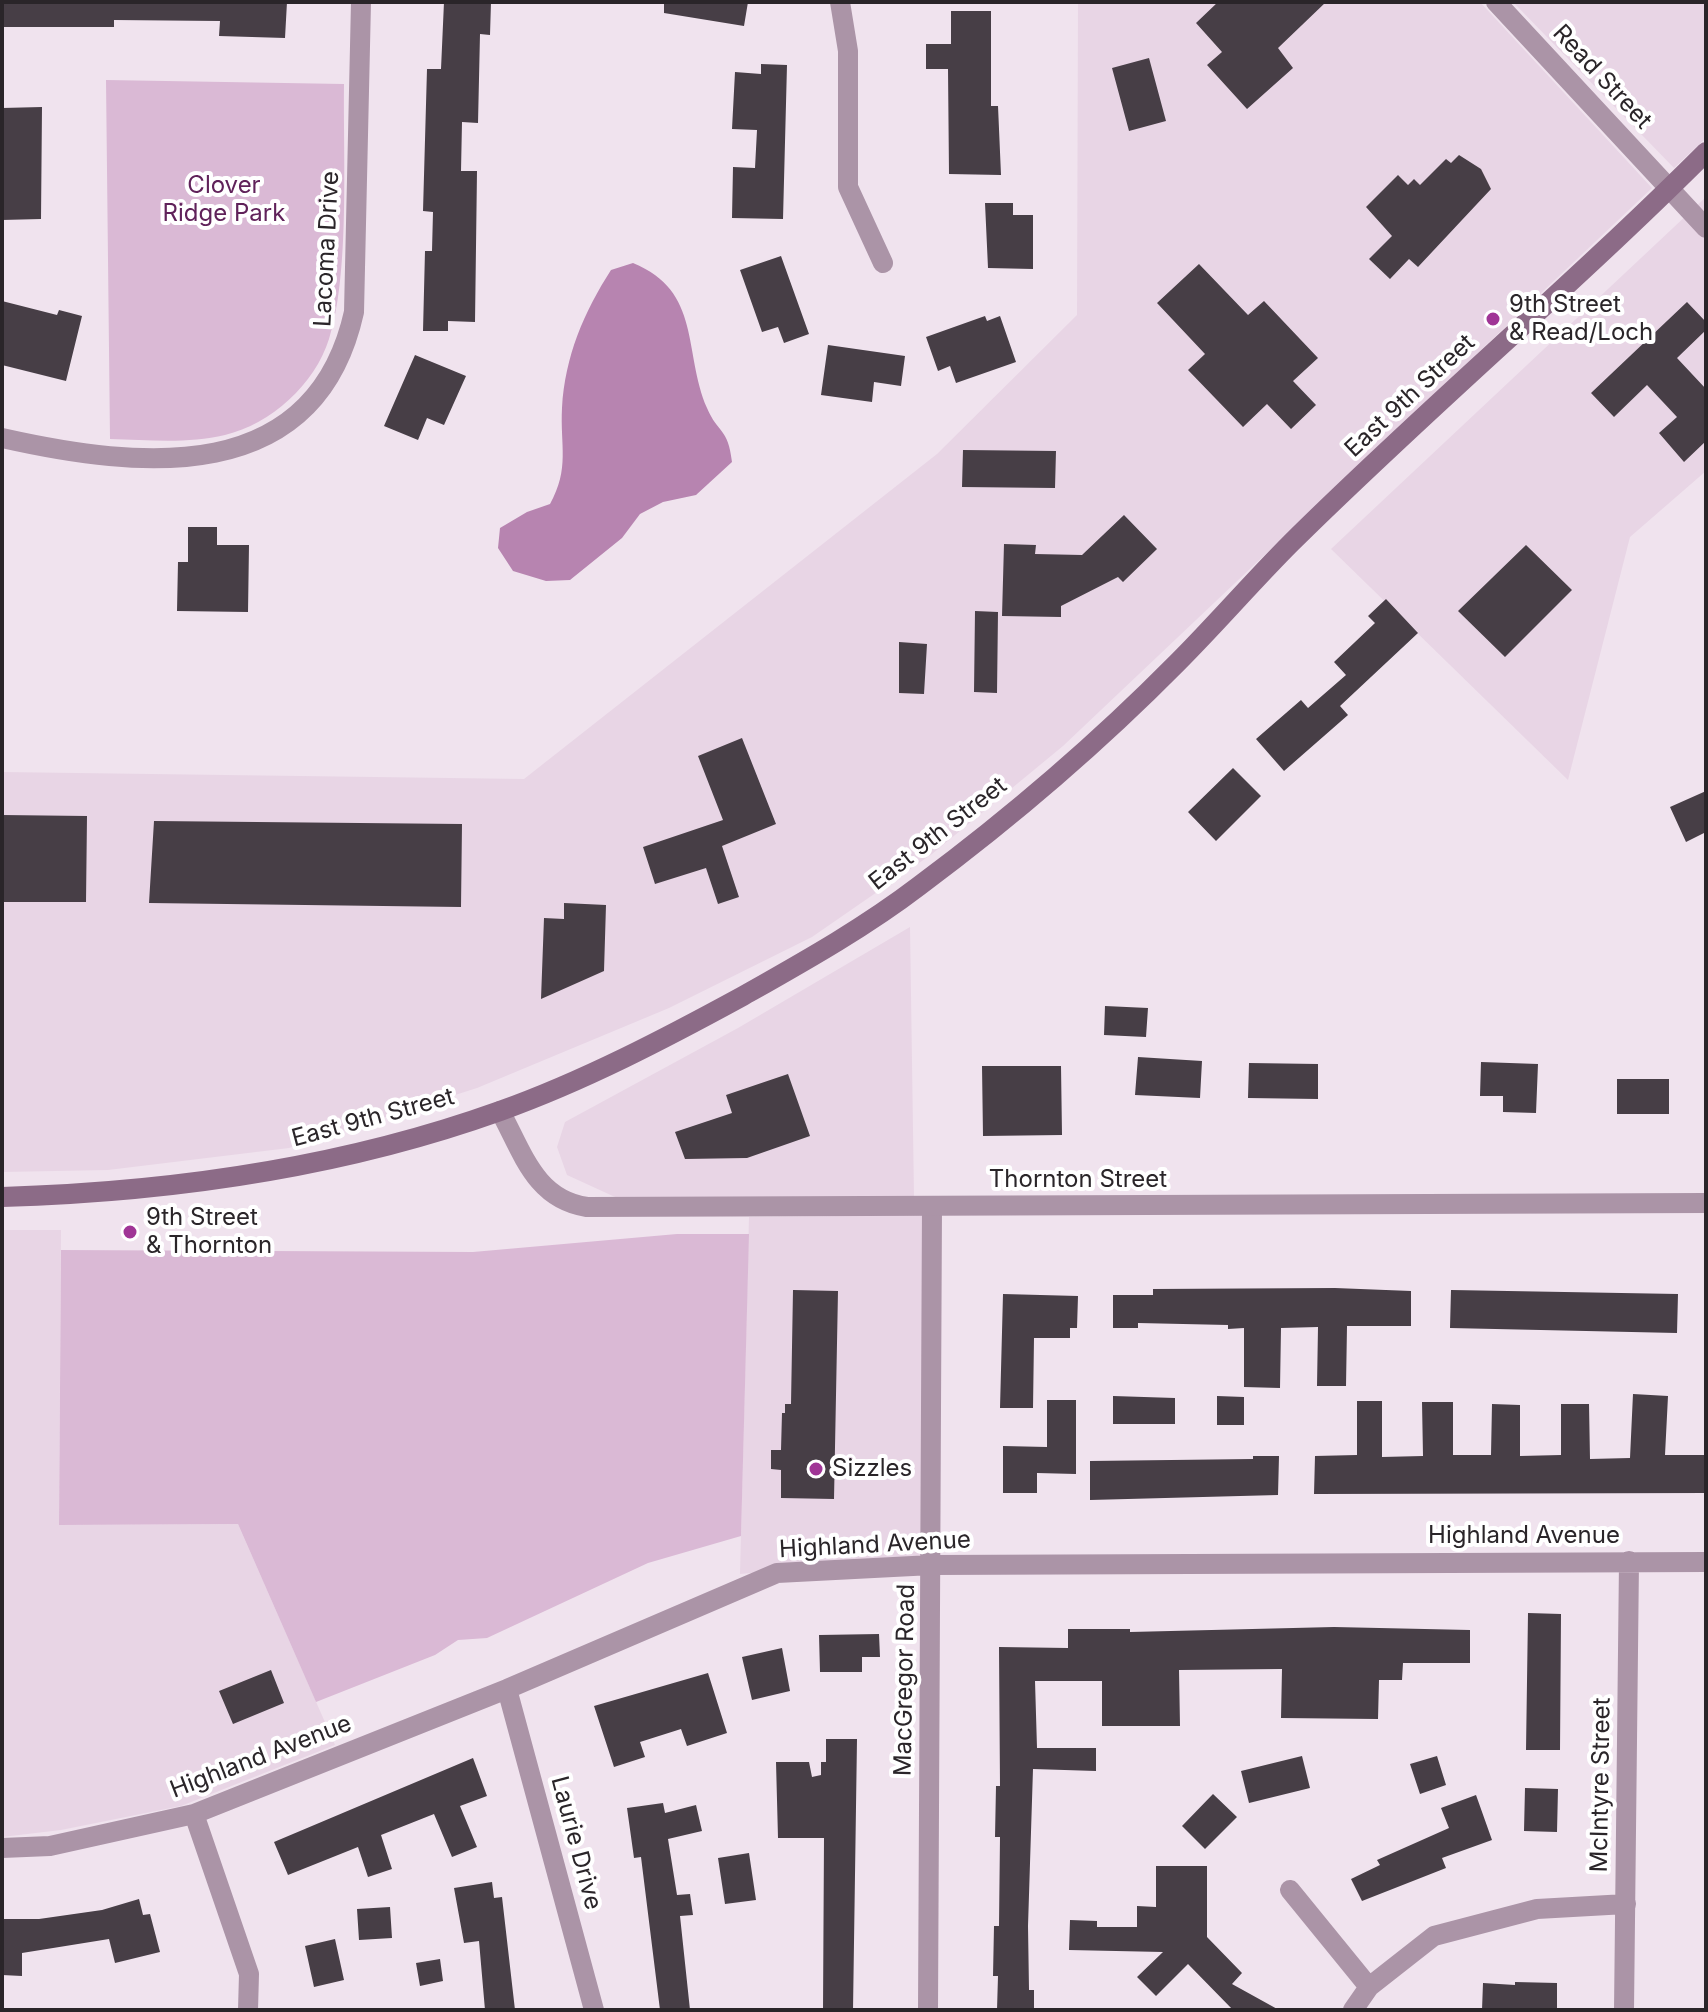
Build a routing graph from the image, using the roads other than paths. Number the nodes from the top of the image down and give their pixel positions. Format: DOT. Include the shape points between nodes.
graph roads {
  1 [pos="361,2"];
  2 [pos="840,2"];
  3 [pos="1496,2"];
  4 [pos="1706,152"];
  5 [pos="1670,188"];
  6 [pos="1706,228"];
  7 [pos="883,263"];
  8 [pos="2,438"];
  9 [pos="500,1111"];
  10 [pos="2,1197"];
  11 [pos="1706,1203"];
  12 [pos="932,1207"];
  13 [pos="1629,1561"];
  14 [pos="1706,1562"];
  15 [pos="932,1565"];
  16 [pos="507,1689"];
  17 [pos="194,1814"];
  18 [pos="2,1848"];
  19 [pos="1290,1890"];
  20 [pos="1626,1904"];
  21 [pos="1369,1987"];
  22 [pos="248,2010"];
  23 [pos="594,2010"];
  24 [pos="928,2010"];
  25 [pos="1353,2010"];
  26 [pos="1624,2010"];
  1 -- 8 [label="street, Lacoma Drive" via="354,312 347,345 318,394 296,419 259,442 217,454 75,454"];
  2 -- 7 [label="street" via="848,51 848,187"];
  3 -- 5 [label="street, Read Street"];
  4 -- 5 [label="main road, East 9th Street"];
  5 -- 6 [label="street, Read Street"];
  5 -- 9 [label="main road, East 9th Street" via="1292,542 1175,665 918,887 798,966 676,1033"];
  9 -- 10 [label="main road, East 9th Street" via="342,1157 266,1171 111,1193"];
  9 -- 12 [label="street, Thornton Street" via="538,1181 568,1204"];
  11 -- 12 [label="street, Thornton Street"];
  12 -- 15 [label="street, MacGregor Road"];
  13 -- 14 [label="street, Highland Avenue"];
  13 -- 15 [label="street, Highland Avenue"];
  13 -- 20 [label="street, McIntyre Street"];
  15 -- 16 [label="street, Highland Avenue" via="777,1573"];
  15 -- 24 [label="street, MacGregor Road"];
  16 -- 17 [label="street, Highland Avenue"];
  16 -- 23 [label="street, Laurie Drive"];
  17 -- 18 [label="street, Highland Avenue" via="50,1846"];
  17 -- 22 [label="street" via="249,1974"];
  19 -- 21 [label="street"];
  20 -- 21 [label="street" via="1537,1909 1434,1936"];
  20 -- 26 [label="street, McIntyre Street"];
  21 -- 25 [label="street"];
}
